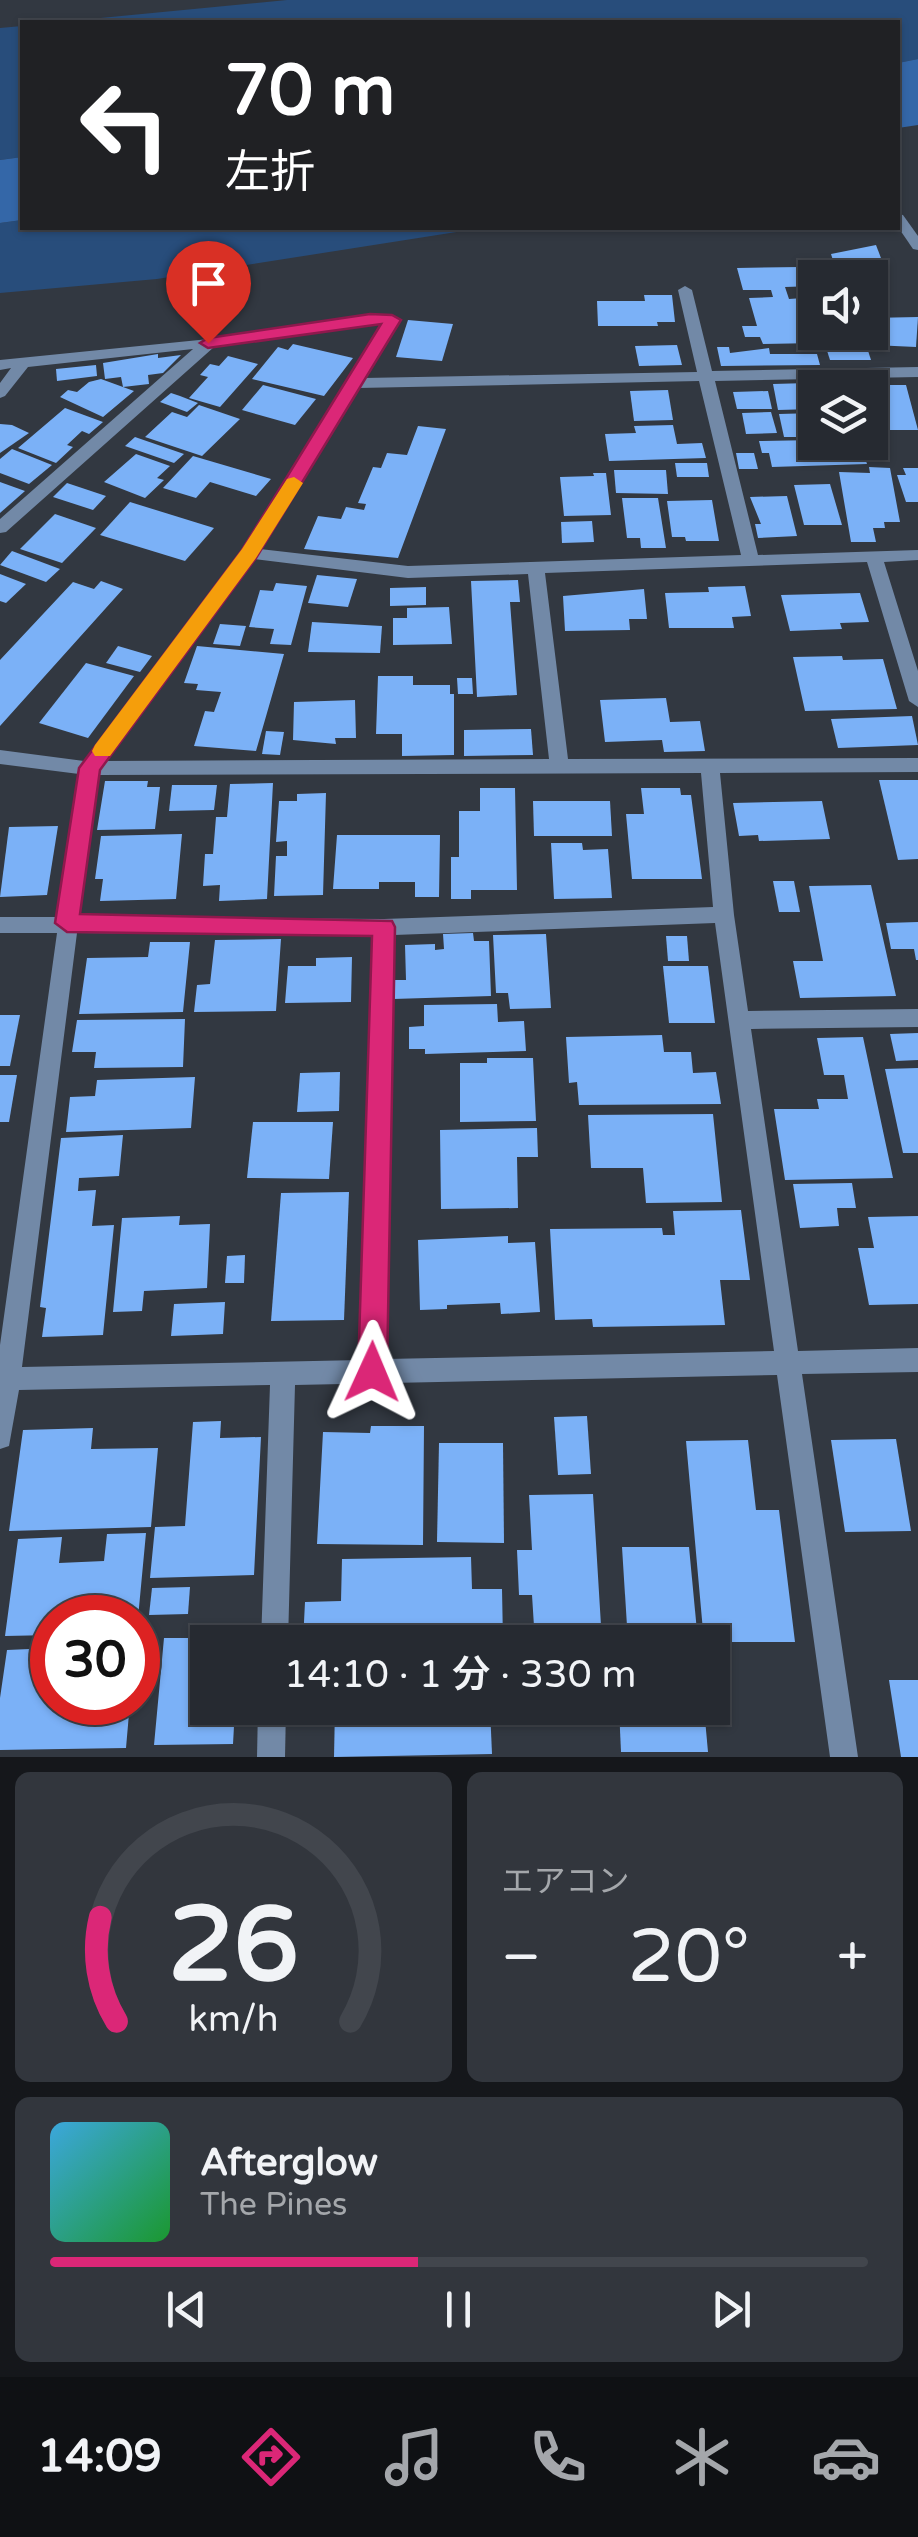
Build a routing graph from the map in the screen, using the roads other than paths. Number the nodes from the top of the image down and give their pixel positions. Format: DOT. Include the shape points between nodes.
graph roads {
  1 [pos="900,221"];
  2 [pos="918,246"];
  3 [pos="685,290"];
  4 [pos="208,343"];
  5 [pos="23,363"];
  6 [pos="0,365"];
  7 [pos="918,372"];
  8 [pos="706,375"];
  9 [pos="357,383"];
  10 [pos="0,393"];
  11 [pos="0,528"];
  12 [pos="249,553"];
  13 [pos="918,555"];
  14 [pos="874,557"];
  15 [pos="750,562"];
  16 [pos="536,568"];
  17 [pos="918,701"];
  18 [pos="0,757"];
  19 [pos="918,765"];
  20 [pos="559,767"];
  21 [pos="710,767"];
  22 [pos="90,768"];
  23 [pos="724,915"];
  24 [pos="67,923"];
  25 [pos="0,925"];
  26 [pos="384,927"];
  27 [pos="918,1018"];
  28 [pos="740,1020"];
  29 [pos="918,1360"];
  30 [pos="789,1363"];
  31 [pos="372,1372"];
  32 [pos="284,1374"];
  33 [pos="4,1379"];
  34 [pos="0,1437"];
  35 [pos="275,1625"];
  36 [pos="272,1725"];
  37 [pos="271,1757"];
  38 [pos="844,1757"];
  1 -- 2 [label="street"];
  3 -- 8 [label="street"];
  4 -- 5 [label="street"];
  4 -- 9 [label="street" via="392,320"];
  4 -- 11 [label="street"];
  5 -- 6 [label="street"];
  5 -- 10 [label="street"];
  7 -- 8 [label="street"];
  8 -- 9 [label="street"];
  8 -- 15 [label="street"];
  9 -- 12 [label="street"];
  12 -- 16 [label="street" via="408,572"];
  12 -- 22 [label="street"];
  13 -- 14 [label="street"];
  14 -- 15 [label="street"];
  14 -- 17 [label="street"];
  15 -- 16 [label="street"];
  16 -- 20 [label="street"];
  18 -- 22 [label="street"];
  19 -- 21 [label="street"];
  20 -- 21 [label="street"];
  20 -- 22 [label="street"];
  21 -- 23 [label="street"];
  22 -- 24 [label="street"];
  23 -- 26 [label="street"];
  23 -- 28 [label="street"];
  24 -- 25 [label="street"];
  24 -- 26 [label="street"];
  24 -- 33 [label="street"];
  26 -- 31 [label="street"];
  27 -- 28 [label="street"];
  28 -- 30 [label="street"];
  29 -- 30 [label="street"];
  30 -- 31 [label="street"];
  30 -- 38 [label="street"];
  31 -- 32 [label="street"];
  32 -- 33 [label="street"];
  32 -- 35 [label="street"];
  33 -- 34 [label="street"];
  36 -- 37 [label="street"];
}
